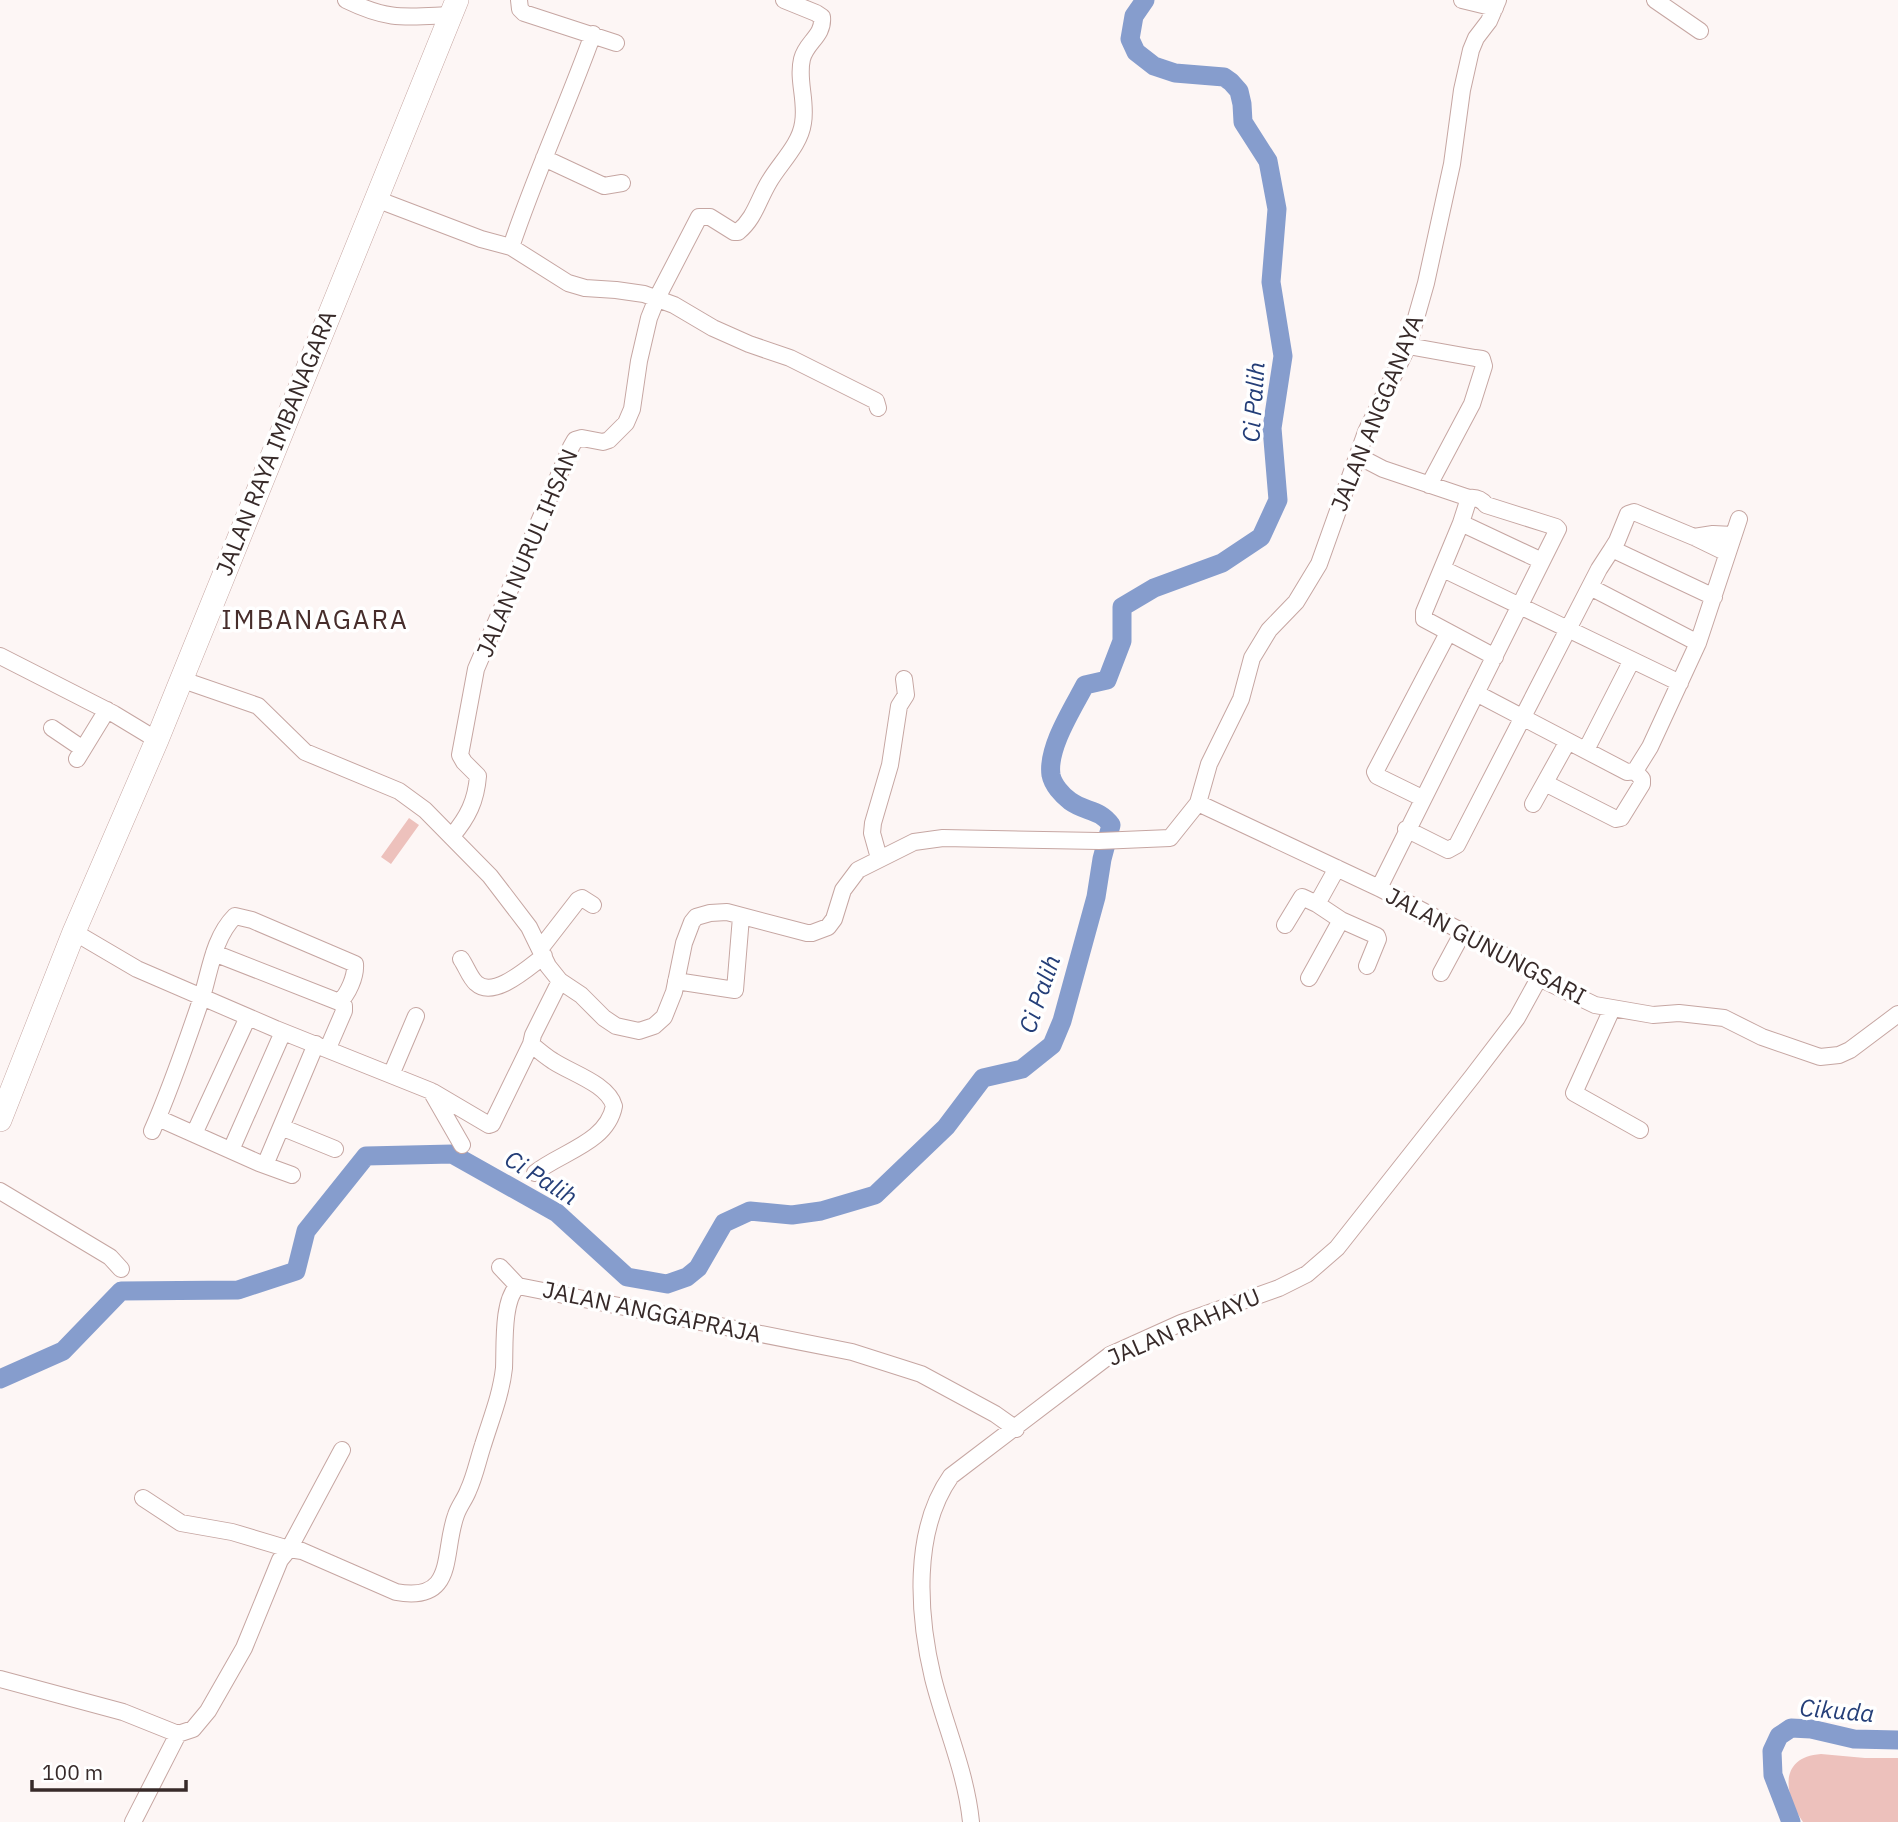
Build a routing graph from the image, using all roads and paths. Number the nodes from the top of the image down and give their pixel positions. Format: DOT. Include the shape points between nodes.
graph roads {
  1 [pos="346,0"];
  2 [pos="519,0"];
  3 [pos="784,0"];
  4 [pos="1462,0"];
  5 [pos="1655,0"];
  6 [pos="1497,4"];
  7 [pos="454,7"];
  8 [pos="1700,31"];
  9 [pos="593,34"];
  10 [pos="616,43"];
  11 [pos="544,159"];
  12 [pos="622,183"];
  13 [pos="376,199"];
  14 [pos="511,247"];
  15 [pos="657,298"];
  16 [pos="1408,346"];
  17 [pos="878,408"];
  18 [pos="1358,456"];
  19 [pos="1429,485"];
  20 [pos="1469,498"];
  21 [pos="1739,519"];
  22 [pos="1461,523"];
  23 [pos="1733,535"];
  24 [pos="1694,537"];
  25 [pos="1612,549"];
  26 [pos="1727,553"];
  27 [pos="1542,561"];
  28 [pos="1443,569"];
  29 [pos="1590,587"];
  30 [pos="1714,597"];
  31 [pos="1521,605"];
  32 [pos="1569,629"];
  33 [pos="1448,633"];
  34 [pos="1698,643"];
  35 [pos="0,656"];
  36 [pos="1495,656"];
  37 [pos="1633,660"];
  38 [pos="180,678"];
  39 [pos="904,679"];
  40 [pos="1680,683"];
  41 [pos="1476,693"];
  42 [pos="107,710"];
  43 [pos="1522,717"];
  44 [pos="51,728"];
  45 [pos="157,740"];
  46 [pos="1568,741"];
  47 [pos="1586,750"];
  48 [pos="1636,771"];
  49 [pos="1545,783"];
  50 [pos="1422,798"];
  51 [pos="1198,803"];
  52 [pos="1533,804"];
  53 [pos="1406,829"];
  54 [pos="452,836"];
  55 [pos="879,858"];
  56 [pos="1337,868"];
  57 [pos="1378,888"];
  58 [pos="1317,904"];
  59 [pos="593,905"];
  60 [pos="741,917"];
  61 [pos="1341,920"];
  62 [pos="1285,925"];
  63 [pos="74,932"];
  64 [pos="1463,932"];
  65 [pos="542,952"];
  66 [pos="214,953"];
  67 [pos="461,959"];
  68 [pos="1367,966"];
  69 [pos="1441,972"];
  70 [pos="1309,978"];
  71 [pos="1539,978"];
  72 [pos="560,981"];
  73 [pos="676,981"];
  74 [pos="202,997"];
  75 [pos="339,1002"];
  76 [pos="1612,1009"];
  77 [pos="1898,1014"];
  78 [pos="416,1016"];
  79 [pos="248,1017"];
  80 [pos="283,1032"];
  81 [pos="531,1044"];
  82 [pos="322,1046"];
  83 [pos="391,1075"];
  84 [pos="431,1091"];
  85 [pos="468,1113"];
  86 [pos="0,1120"];
  87 [pos="281,1127"];
  88 [pos="451,1127"];
  89 [pos="1640,1130"];
  90 [pos="194,1135"];
  91 [pos="462,1145"];
  92 [pos="335,1149"];
  93 [pos="231,1150"];
  94 [pos="265,1165"];
  95 [pos="535,1173"];
  96 [pos="292,1175"];
  97 [pos="0,1191"];
  98 [pos="500,1267"];
  99 [pos="121,1269"];
  100 [pos="518,1286"];
  101 [pos="1016,1429"];
  102 [pos="342,1450"];
  103 [pos="143,1498"];
  104 [pos="289,1549"];
  105 [pos="0,1679"];
  106 [pos="178,1734"];
  107 [pos="133,1822"];
  108 [pos="971,1822"];
  1 -- 7 [label="street" via="392,17"];
  2 -- 9 [label="street" via="524,13"];
  3 -- 15 [label="street" via="822,17 820,31 803,56 800,138 764,190 749,223 738,232 710,217 699,217"];
  4 -- 6 [label="street"];
  5 -- 8 [label="street"];
  6 -- 16 [label="street, JALAN ANGGANAYA" via="1471,50 1452,164"];
  7 -- 13 [label="highway, JALAN RAYA IMBANAGARA"];
  9 -- 10 [label="street"];
  9 -- 11 [label="street"];
  11 -- 12 [label="street" via="604,186"];
  11 -- 14 [label="street"];
  13 -- 14 [label="street"];
  13 -- 38 [label="highway, JALAN RAYA IMBANAGARA"];
  14 -- 15 [label="street" via="568,283"];
  15 -- 17 [label="street" via="725,333 848,385 876,401"];
  15 -- 54 [label="street, JALAN NURUL IHSAN" via="626,423 603,443 575,440 476,669 460,755 478,776 477,789 465,821"];
  16 -- 18 [label="street, JALAN ANGGANAYA" via="1371,418"];
  16 -- 19 [label="street" via="1482,359 1485,366 1472,404"];
  18 -- 19 [label="street"];
  18 -- 51 [label="street, JALAN ANGGANAYA" via="1319,564 1296,602 1269,630 1252,657 1241,699 1209,764"];
  19 -- 20 [label="street"];
  20 -- 22 [label="street"];
  20 -- 27 [label="street" via="1556,527"];
  21 -- 23 [label="street"];
  22 -- 27 [label="street"];
  22 -- 28 [label="street"];
  23 -- 24 [label="street"];
  23 -- 26 [label="street"];
  24 -- 25 [label="street" via="1630,512"];
  24 -- 26 [label="street"];
  25 -- 29 [label="street"];
  25 -- 30 [label="street"];
  26 -- 30 [label="street"];
  27 -- 31 [label="street"];
  28 -- 31 [label="street"];
  28 -- 33 [label="street" via="1423,619"];
  29 -- 32 [label="street"];
  29 -- 34 [label="street"];
  30 -- 34 [label="street"];
  31 -- 32 [label="street"];
  31 -- 36 [label="street"];
  32 -- 37 [label="street"];
  32 -- 43 [label="street"];
  33 -- 36 [label="street"];
  33 -- 50 [label="street" via="1375,772"];
  34 -- 40 [label="street"];
  35 -- 42 [label="street"];
  36 -- 41 [label="street"];
  37 -- 40 [label="street"];
  37 -- 47 [label="street"];
  38 -- 45 [label="highway, JALAN RAYA IMBANAGARA"];
  38 -- 54 [label="street" via="258,706 305,752 399,791"];
  39 -- 55 [label="street" via="906,695 899,706 890,765 873,823"];
  40 -- 48 [label="street"];
  41 -- 43 [label="street"];
  41 -- 50 [label="street"];
  42 -- 44 [label="street" via="80,754"];
  42 -- 45 [label="street"];
  43 -- 46 [label="street"];
  43 -- 53 [label="street" via="1453,849"];
  45 -- 63 [label="highway, JALAN RAYA IMBANAGARA"];
  46 -- 47 [label="street"];
  46 -- 49 [label="street"];
  47 -- 48 [label="street" via="1627,772"];
  48 -- 49 [label="street" via="1642,784 1616,819"];
  49 -- 52 [label="street"];
  50 -- 53 [label="street"];
  51 -- 55 [label="street" via="1170,838 943,838 914,842"];
  51 -- 56 [label="street, JALAN GUNUNGSARI"];
  53 -- 57 [label="street"];
  54 -- 65 [label="street" via="490,876"];
  55 -- 60 [label="street" via="852,877 834,919 820,931 807,933"];
  56 -- 57 [label="street, JALAN GUNUNGSARI"];
  56 -- 58 [label="street"];
  57 -- 64 [label="street, JALAN GUNUNGSARI"];
  58 -- 61 [label="street"];
  58 -- 62 [label="street" via="1302,897"];
  59 -- 65 [label="street" via="578,900"];
  60 -- 73 [label="street" via="727,912 696,917 684,943"];
  60 -- 73 [label="street" via="736,990"];
  61 -- 68 [label="street" via="1377,936"];
  61 -- 70 [label="street"];
  63 -- 74 [label="street" via="136,969"];
  63 -- 86 [label="highway, JALAN RAYA IMBANAGARA"];
  64 -- 69 [label="street"];
  64 -- 71 [label="street, JALAN GUNUNGSARI"];
  65 -- 67 [label="street" via="509,982 484,987 476,983"];
  65 -- 72 [label="street"];
  66 -- 74 [label="street"];
  66 -- 75 [label="street"];
  66 -- 75 [label="street" via="232,918 252,920 355,964 350,985"];
  71 -- 76 [label="street, JALAN GUNUNGSARI"];
  71 -- 101 [label="street, JALAN RAHAYU" via="1498,1044 1323,1261 1279,1287 1181,1323 1110,1356"];
  72 -- 73 [label="street" via="616,1026 639,1031 664,1017"];
  72 -- 81 [label="street"];
  74 -- 79 [label="street"];
  74 -- 90 [label="street" via="155,1124"];
  75 -- 82 [label="street" via="344,1011"];
  76 -- 77 [label="street, JALAN GUNUNGSARI" via="1724,1018 1762,1037 1820,1056 1850,1050"];
  76 -- 89 [label="street" via="1574,1093"];
  78 -- 83 [label="street"];
  79 -- 80 [label="street"];
  79 -- 90 [label="street"];
  80 -- 82 [label="street"];
  80 -- 93 [label="street"];
  81 -- 85 [label="street" via="494,1122 489,1125"];
  81 -- 95 [label="street" via="587,1079 612,1099 614,1106 613,1114 591,1140"];
  82 -- 83 [label="street"];
  82 -- 87 [label="street"];
  83 -- 84 [label="street"];
  84 -- 85 [label="street"];
  84 -- 88 [label="street"];
  85 -- 88 [label="street"];
  87 -- 92 [label="street"];
  87 -- 94 [label="street"];
  88 -- 91 [label="street"];
  90 -- 93 [label="street"];
  93 -- 94 [label="street"];
  94 -- 96 [label="street"];
  97 -- 99 [label="street" via="110,1257"];
  98 -- 100 [label="street"];
  100 -- 101 [label="street, JALAN ANGGAPRAJA" via="852,1352 920,1374"];
  100 -- 104 [label="street, JALAN ANGGAPRAJA" via="509,1301 496,1408 456,1516 441,1580 433,1588 409,1594"];
  101 -- 108 [label="street, JALAN RAHAYU" via="960,1468 944,1486 921,1564 933,1679 963,1774"];
  102 -- 104 [label="street"];
  103 -- 104 [label="street, JALAN ANGGAPRAJA" via="181,1523"];
  104 -- 106 [label="street" via="208,1711 193,1729"];
  105 -- 106 [label="street" via="123,1712"];
  106 -- 107 [label="street"];
}
